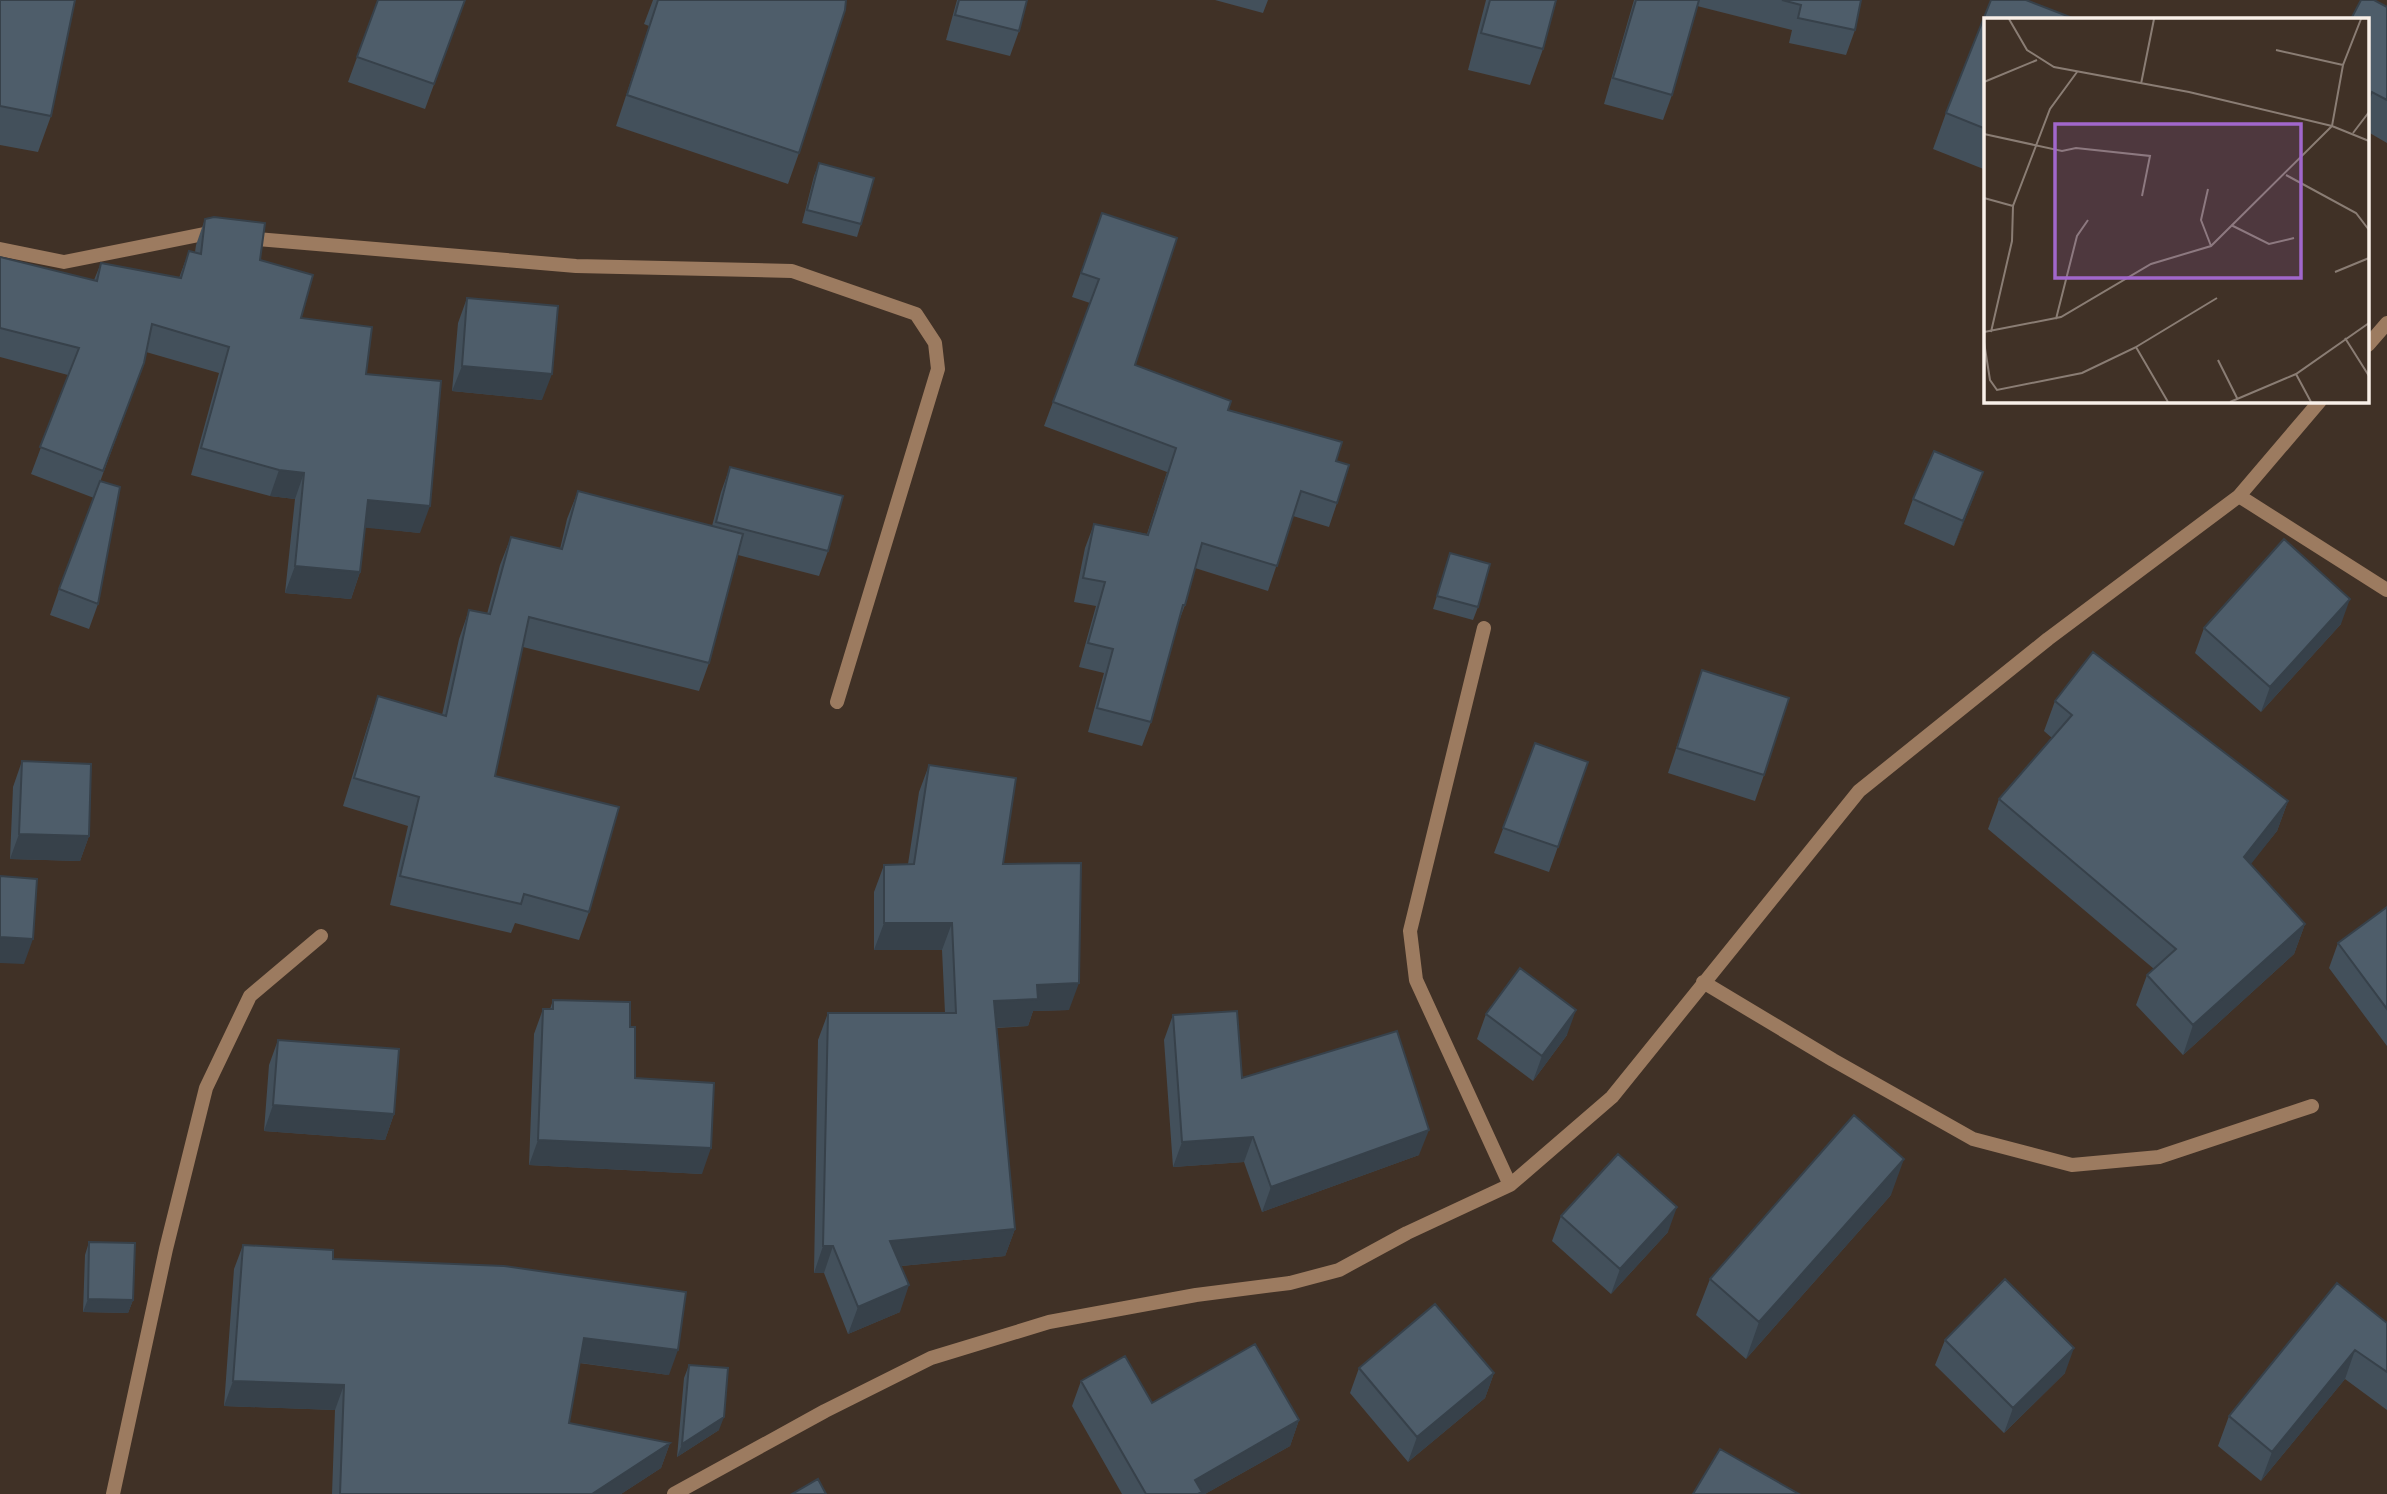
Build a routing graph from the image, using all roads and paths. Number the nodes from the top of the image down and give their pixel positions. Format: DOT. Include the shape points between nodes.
graph roads {
  1 [pos="0,249"];
  2 [pos="2387,323"];
  3 [pos="2370,343"];
  4 [pos="2319,402"];
  5 [pos="2239,495"];
  6 [pos="2387,590"];
  7 [pos="1484,628"];
  8 [pos="837,702"];
  9 [pos="321,936"];
  10 [pos="1703,982"];
  11 [pos="2312,1106"];
  12 [pos="1510,1185"];
  13 [pos="113,1494"];
  14 [pos="674,1494"];
  1 -- 8 [label="street" via="64,262 204,234 576,267 792,271 916,314 935,342 938,369"];
  2 -- 3 [label="street"];
  4 -- 5 [label="street"];
  5 -- 6 [label="street"];
  5 -- 10 [label="street" via="1858,791"];
  7 -- 12 [label="street" via="1410,931 1416,980"];
  9 -- 13 [label="street" via="250,996 206,1088"];
  10 -- 11 [label="street" via="1973,1139 2072,1165 2160,1157"];
  10 -- 12 [label="street" via="1612,1097"];
  12 -- 14 [label="street" via="1339,1270 1290,1283 1049,1322 931,1358"];
}
